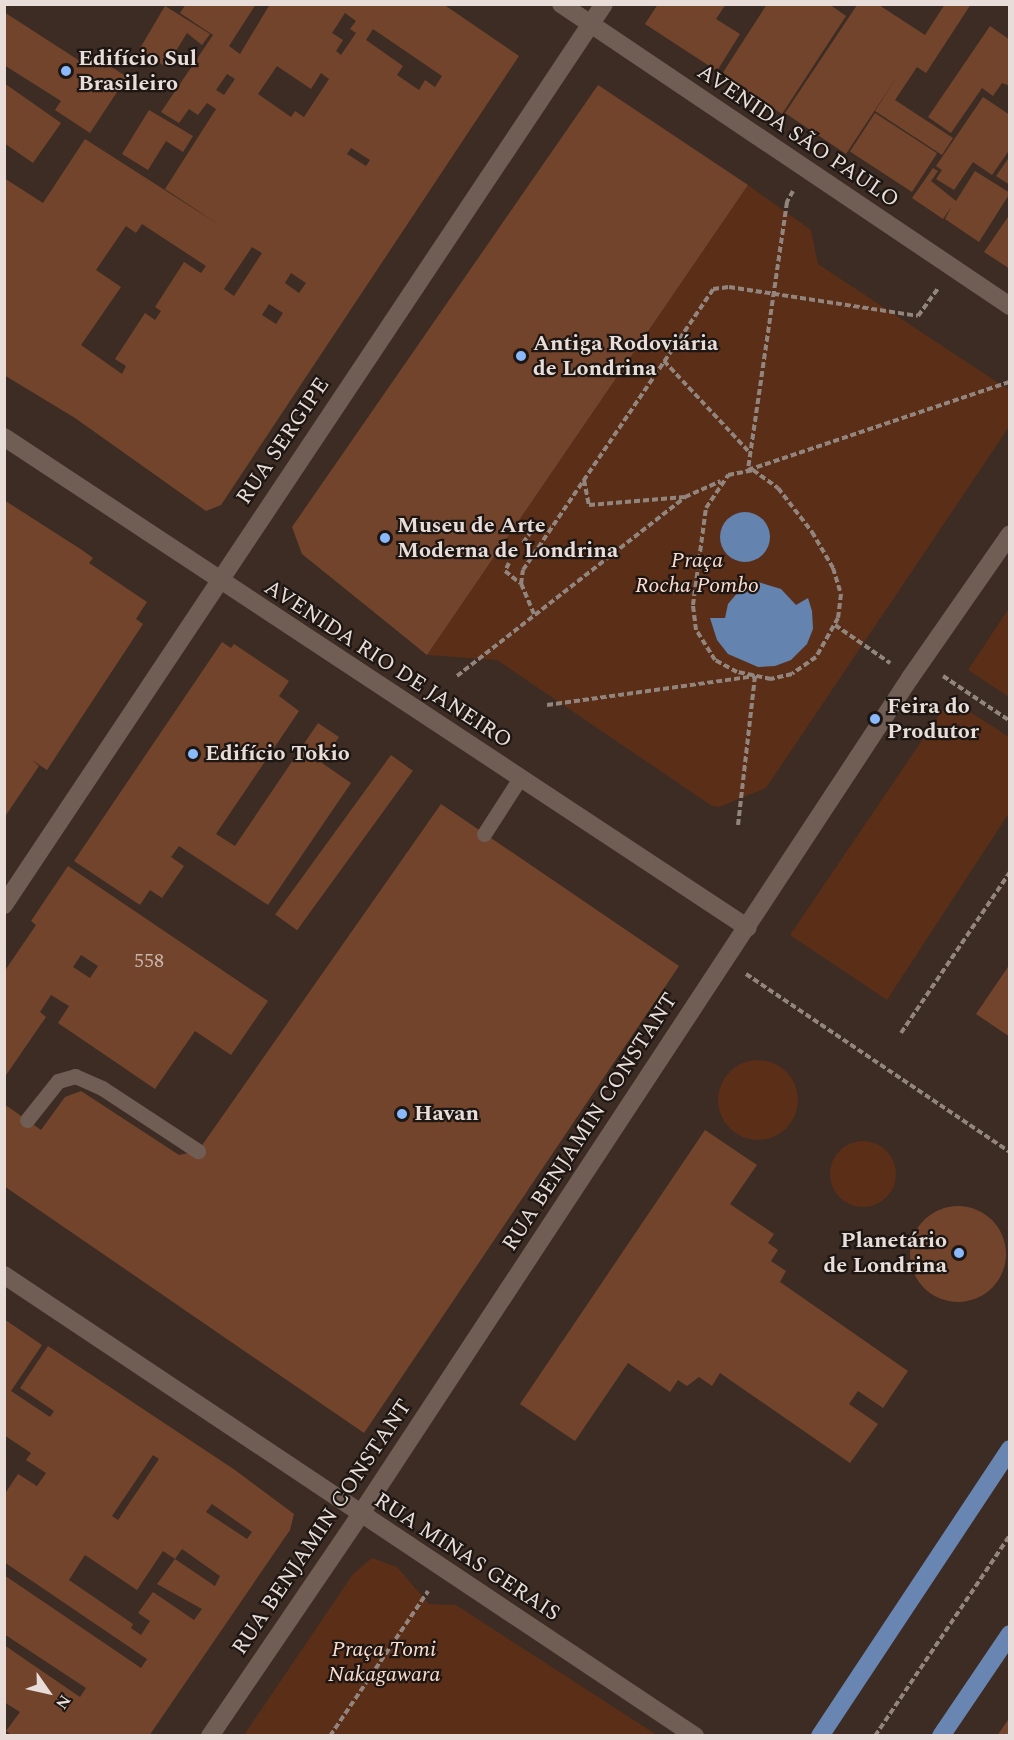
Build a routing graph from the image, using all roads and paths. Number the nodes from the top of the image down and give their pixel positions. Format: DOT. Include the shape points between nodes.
graph roads {
  1 [pos="561,4"];
  2 [pos="604,4"];
  3 [pos="590,25"];
  4 [pos="806,170"];
  5 [pos="951,267"];
  6 [pos="774,294"];
  7 [pos="1010,306"];
  8 [pos="664,362"];
  9 [pos="1010,382"];
  10 [pos="4,438"];
  11 [pos="750,454"];
  12 [pos="748,470"];
  13 [pos="584,479"];
  14 [pos="722,481"];
  15 [pos="685,497"];
  16 [pos="552,527"];
  17 [pos="1010,534"];
  18 [pos="524,543"];
  19 [pos="509,563"];
  20 [pos="218,582"];
  21 [pos="521,584"];
  22 [pos="534,614"];
  23 [pos="835,625"];
  24 [pos="937,673"];
  25 [pos="457,676"];
  26 [pos="755,676"];
  27 [pos="910,678"];
  28 [pos="547,705"];
  29 [pos="1010,721"];
  30 [pos="520,778"];
  31 [pos="738,825"];
  32 [pos="484,834"];
  33 [pos="1010,872"];
  34 [pos="4,905"];
  35 [pos="748,928"];
  36 [pos="725,961"];
  37 [pos="901,1033"];
  38 [pos="27,1120"];
  39 [pos="198,1151"];
  40 [pos="1010,1152"];
  41 [pos="4,1275"];
  42 [pos="1010,1449"];
  43 [pos="360,1515"];
  44 [pos="1010,1535"];
  45 [pos="432,1585"];
  46 [pos="1010,1634"];
  47 [pos="210,1736"];
  48 [pos="330,1736"];
  49 [pos="695,1736"];
  50 [pos="820,1736"];
  51 [pos="875,1736"];
  52 [pos="941,1736"];
  1 -- 3 [label="street, AVENIDA SÃO PAULO"];
  2 -- 3 [label="street, RUA SERGIPE"];
  3 -- 4 [label="street, AVENIDA SÃO PAULO"];
  3 -- 20 [label="street, RUA SERGIPE"];
  4 -- 5 [label="street, AVENIDA SÃO PAULO"];
  4 -- 6 [label="path" via="787,202"];
  5 -- 6 [label="path" via="918,316"];
  5 -- 7 [label="street, AVENIDA SÃO PAULO"];
  6 -- 8 [label="path" via="719,286 713,289"];
  6 -- 11 [label="path"];
  8 -- 11 [label="path"];
  8 -- 13 [label="path"];
  9 -- 12 [label="path"];
  10 -- 20 [label="street, AVENIDA RIO DE JANEIRO"];
  11 -- 12 [label="path"];
  12 -- 14 [label="path" via="728,475"];
  12 -- 23 [label="path" via="766,477 778,488 824,550 841,594"];
  13 -- 15 [label="path" via="589,505"];
  13 -- 16 [label="path"];
  14 -- 15 [label="path"];
  14 -- 26 [label="path" via="706,508 698,548 693,605 696,630 714,660"];
  15 -- 22 [label="path"];
  16 -- 18 [label="path" via="532,530"];
  16 -- 21 [label="path" via="519,576"];
  17 -- 27 [label="street, RUA BENJAMIN CONSTANT"];
  19 -- 21 [label="path" via="504,571"];
  20 -- 30 [label="street, AVENIDA RIO DE JANEIRO"];
  20 -- 34 [label="street, RUA SERGIPE"];
  21 -- 22 [label="path"];
  22 -- 25 [label="path"];
  23 -- 26 [label="path" via="816,657 804,667 771,679"];
  23 -- 27 [label="path"];
  24 -- 29 [label="path"];
  26 -- 28 [label="path"];
  26 -- 31 [label="path"];
  27 -- 35 [label="street, RUA BENJAMIN CONSTANT"];
  30 -- 32 [label="lane"];
  30 -- 35 [label="street, AVENIDA RIO DE JANEIRO"];
  33 -- 37 [label="path"];
  35 -- 36 [label="street, RUA BENJAMIN CONSTANT"];
  36 -- 40 [label="path"];
  36 -- 43 [label="street, RUA BENJAMIN CONSTANT"];
  38 -- 39 [label="lane" via="58,1081 75,1076 102,1088"];
  41 -- 43 [label="street, RUA MINAS GERAIS"];
  42 -- 50 [label="main road"];
  43 -- 47 [label="street, RUA BENJAMIN CONSTANT"];
  43 -- 49 [label="street, RUA MINAS GERAIS"];
  44 -- 51 [label="path"];
  45 -- 48 [label="path"];
  46 -- 52 [label="main road"];
}
